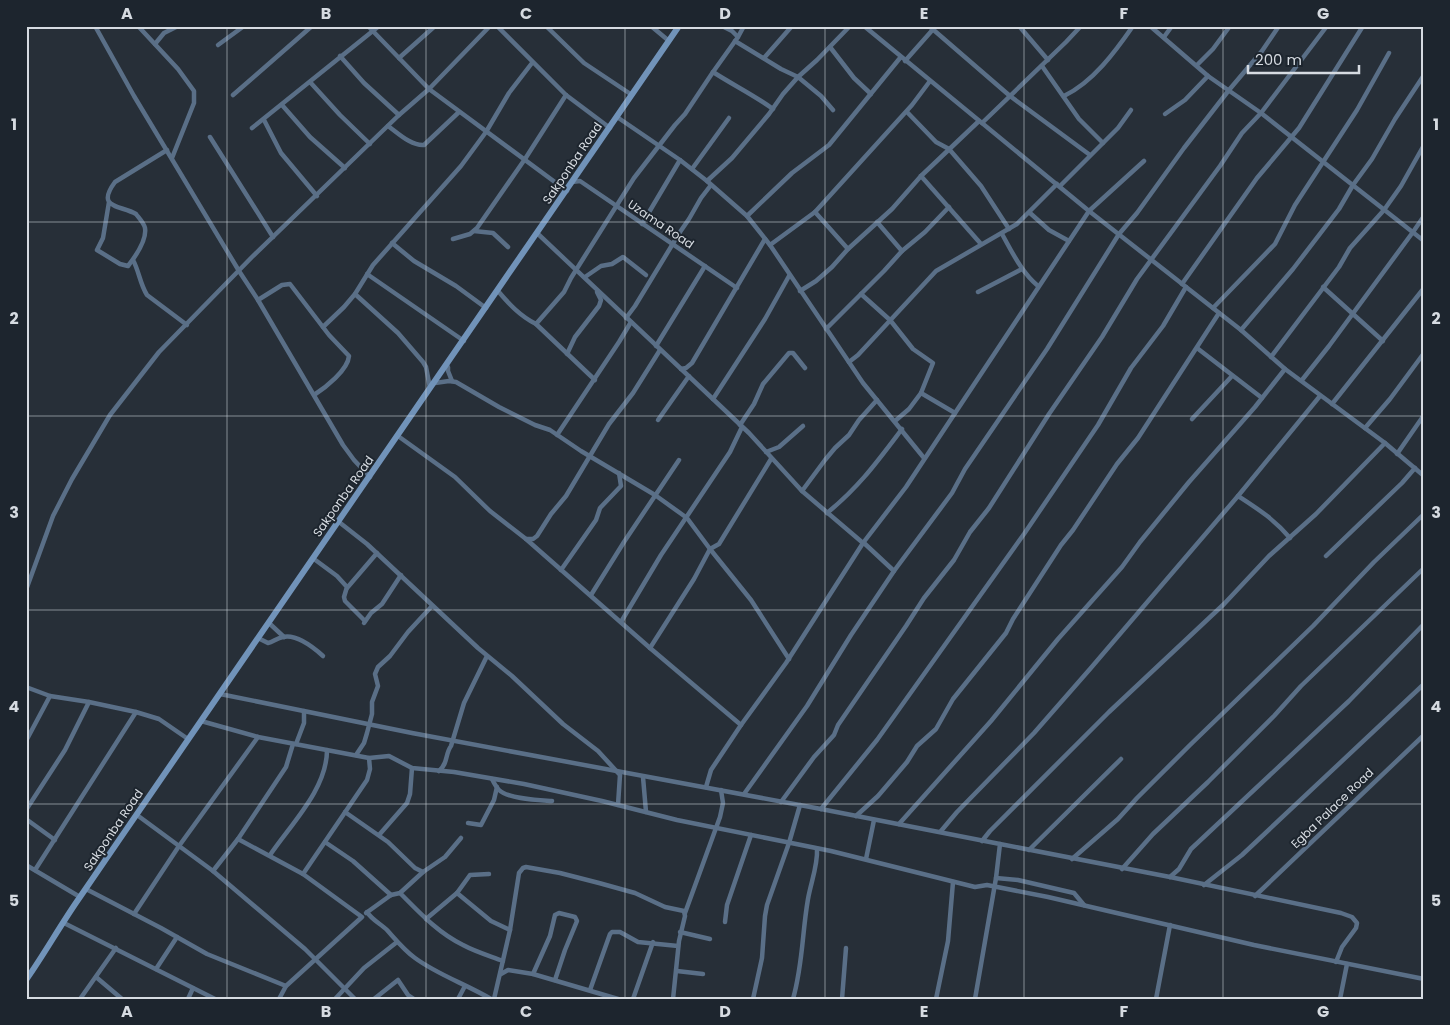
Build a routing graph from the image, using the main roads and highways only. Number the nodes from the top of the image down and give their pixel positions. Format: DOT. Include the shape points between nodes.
graph roads {
  1 [pos="679,26"];
  2 [pos="29,971"];
  3 [pos="26,980"];
  1 -- 2 [label="main road, Sakponba Road"];
  2 -- 3 [label="main road, Sakponba Road"];
}
